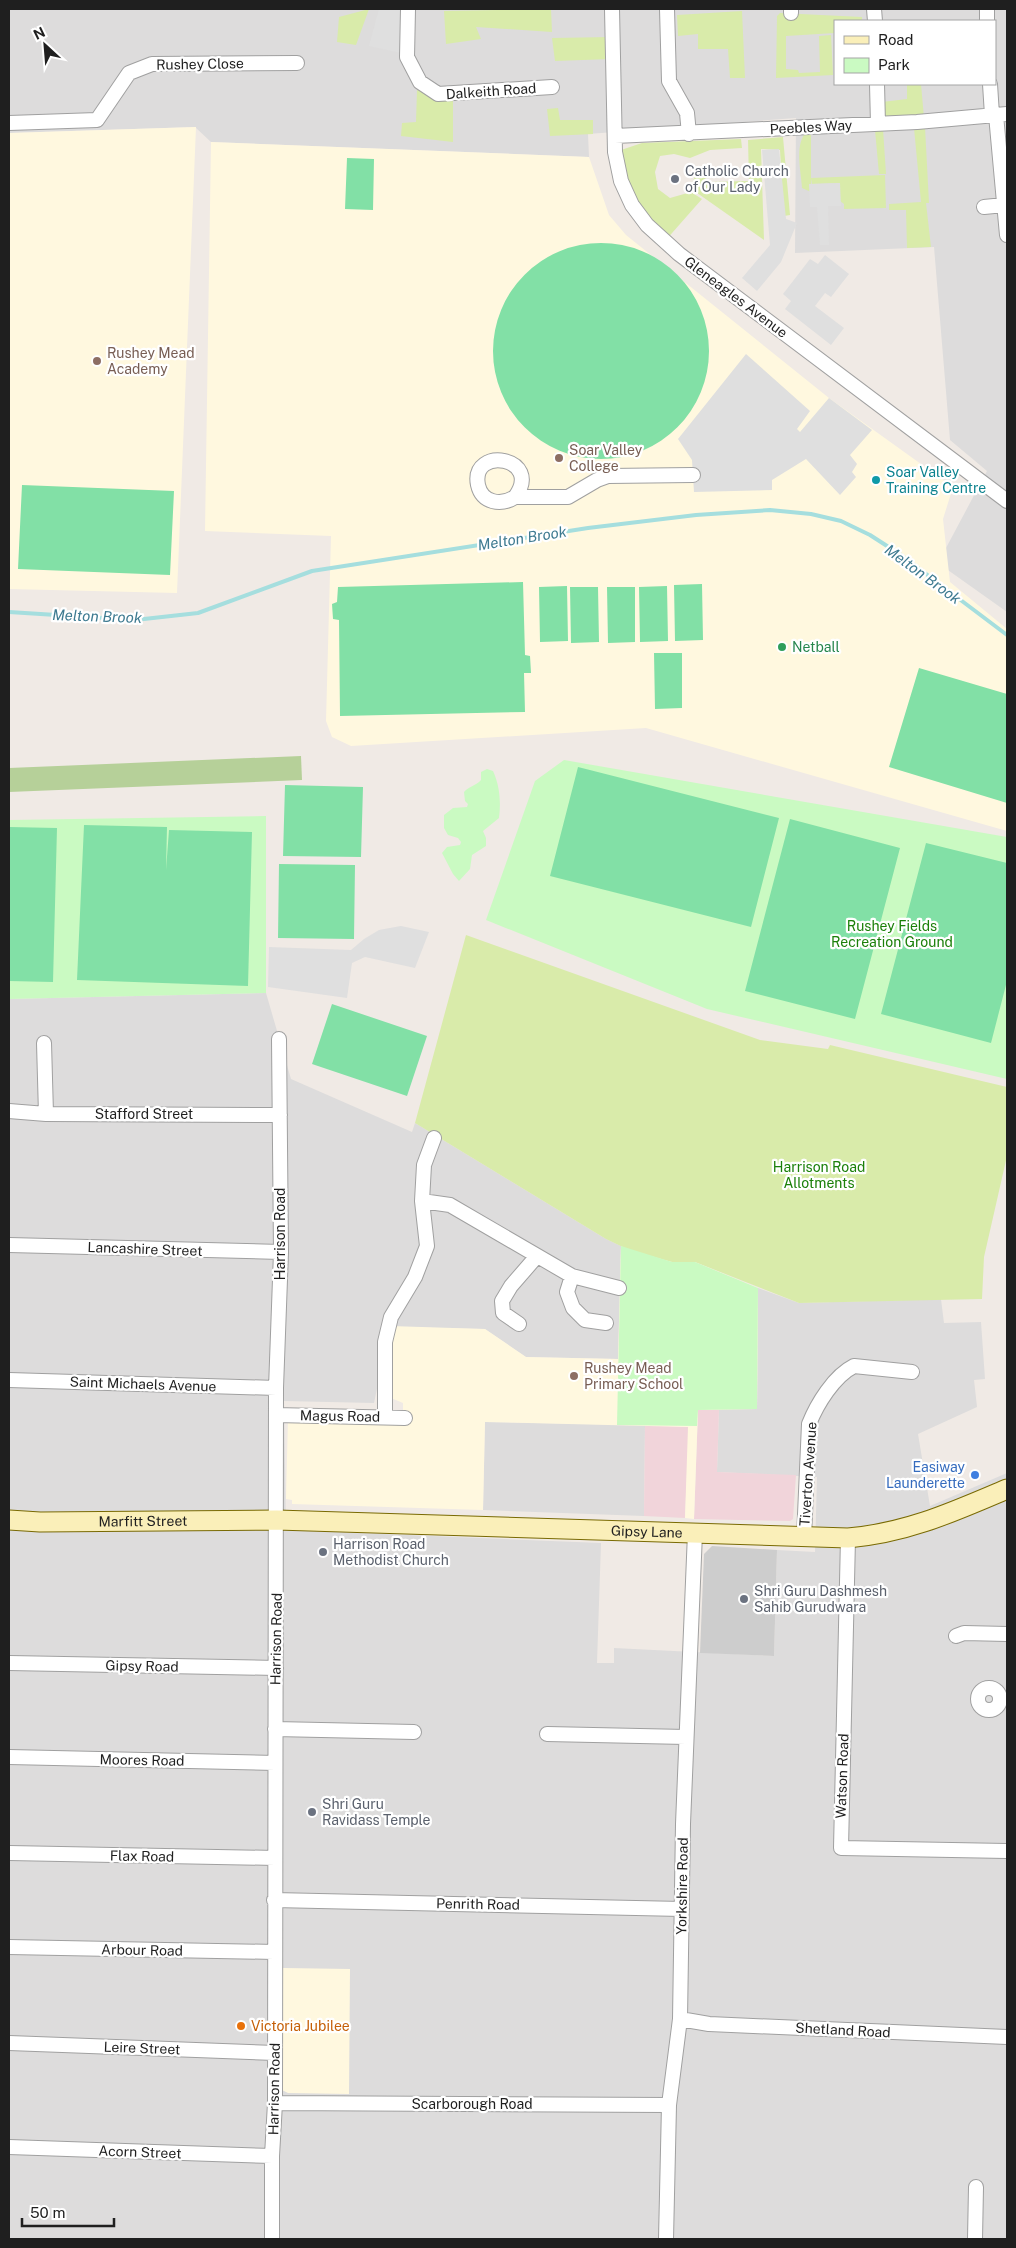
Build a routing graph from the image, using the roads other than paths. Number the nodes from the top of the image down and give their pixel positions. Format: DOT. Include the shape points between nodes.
graph roads {
  1 [pos="408,9"];
  2 [pos="612,9"];
  3 [pos="667,9"];
  4 [pos="297,63"];
  5 [pos="877,85"];
  6 [pos="990,85"];
  7 [pos="552,86"];
  8 [pos="998,115"];
  9 [pos="9,123"];
  10 [pos="878,124"];
  11 [pos="689,134"];
  12 [pos="615,136"];
  13 [pos="1004,205"];
  14 [pos="984,207"];
  15 [pos="1007,235"];
  16 [pos="693,475"];
  17 [pos="514,497"];
  18 [pos="1007,501"];
  19 [pos="279,1039"];
  20 [pos="44,1043"];
  21 [pos="9,1111"];
  22 [pos="46,1114"];
  23 [pos="280,1115"];
  24 [pos="434,1138"];
  25 [pos="422,1201"];
  26 [pos="9,1245"];
  27 [pos="281,1252"];
  28 [pos="536,1256"];
  29 [pos="572,1276"];
  30 [pos="619,1288"];
  31 [pos="606,1323"];
  32 [pos="519,1324"];
  33 [pos="912,1372"];
  34 [pos="9,1380"];
  35 [pos="276,1388"];
  36 [pos="276,1415"];
  37 [pos="385,1417"];
  38 [pos="405,1418"];
  39 [pos="1007,1489"];
  40 [pos="9,1520"];
  41 [pos="277,1520"];
  42 [pos="695,1533"];
  43 [pos="804,1537"];
  44 [pos="848,1538"];
  45 [pos="1007,1634"];
  46 [pos="956,1636"];
  47 [pos="9,1663"];
  48 [pos="276,1668"];
  49 [pos="275,1729"];
  50 [pos="414,1732"];
  51 [pos="548,1734"];
  52 [pos="686,1737"];
  53 [pos="9,1757"];
  54 [pos="275,1763"];
  55 [pos="1007,1851"];
  56 [pos="9,1853"];
  57 [pos="275,1858"];
  58 [pos="274,1900"];
  59 [pos="682,1909"];
  60 [pos="9,1947"];
  61 [pos="274,1952"];
  62 [pos="680,2019"];
  63 [pos="1007,2037"];
  64 [pos="9,2044"];
  65 [pos="275,2053"];
  66 [pos="275,2103"];
  67 [pos="669,2105"];
  68 [pos="9,2147"];
  69 [pos="272,2156"];
  70 [pos="976,2187"];
  71 [pos="272,2239"];
  72 [pos="666,2239"];
  73 [pos="975,2239"];
  1 -- 7 [label="street, Dalkeith Road" via="407,57 420,82 438,94"];
  2 -- 12 [label="street, Gleneagles Avenue"];
  3 -- 11 [label="street" via="669,81 687,113"];
  4 -- 9 [label="street, Rushey Close" via="152,64 129,73 97,120"];
  5 -- 10 [label="street"];
  6 -- 8 [label="street"];
  8 -- 10 [label="street, Peebles Way"];
  8 -- 13 [label="street"];
  10 -- 11 [label="street, Peebles Way"];
  11 -- 12 [label="street, Peebles Way"];
  12 -- 18 [label="street, Gleneagles Avenue" via="621,181 632,205 647,225 679,254"];
  13 -- 14 [label="street"];
  13 -- 15 [label="street"];
  16 -- 17 [label="street" via="608,476 568,497"];
  19 -- 23 [label="street, Harrison Road"];
  20 -- 22 [label="street"];
  21 -- 22 [label="street, Stafford Street"];
  22 -- 23 [label="street, Stafford Street"];
  23 -- 27 [label="street, Harrison Road"];
  24 -- 25 [label="street" via="424,1165"];
  25 -- 28 [label="street" via="450,1204"];
  25 -- 37 [label="street" via="427,1246 415,1277 391,1317 386,1342"];
  26 -- 27 [label="street, Lancashire Street"];
  27 -- 35 [label="street, Harrison Road"];
  28 -- 29 [label="street"];
  28 -- 32 [label="street" via="502,1300 503,1312"];
  29 -- 30 [label="street"];
  29 -- 31 [label="street" via="567,1292 574,1308 585,1320"];
  33 -- 43 [label="street, Tiverton Avenue" via="854,1366 840,1376 814,1410 809,1424"];
  34 -- 35 [label="street, Saint Michaels Avenue"];
  35 -- 36 [label="street, Harrison Road"];
  36 -- 37 [label="street, Magus Road"];
  36 -- 41 [label="street, Harrison Road"];
  37 -- 38 [label="street, Magus Road"];
  39 -- 44 [label="street, Gipsy Lane" via="915,1526"];
  40 -- 41 [label="street, Marfitt Street"];
  41 -- 42 [label="street, Gipsy Lane"];
  41 -- 48 [label="street, Harrison Road"];
  42 -- 43 [label="street, Gipsy Lane"];
  42 -- 52 [label="street, Yorkshire Road"];
  43 -- 44 [label="street, Gipsy Lane"];
  44 -- 55 [label="street, Watson Road" via="841,1848"];
  45 -- 46 [label="street" via="964,1633"];
  47 -- 48 [label="street, Gipsy Road"];
  48 -- 49 [label="street, Harrison Road"];
  49 -- 50 [label="street"];
  49 -- 54 [label="street, Harrison Road"];
  51 -- 52 [label="street"];
  52 -- 59 [label="street, Yorkshire Road"];
  53 -- 54 [label="street, Moores Road"];
  54 -- 57 [label="street, Harrison Road"];
  56 -- 57 [label="street, Flax Road"];
  57 -- 58 [label="street, Harrison Road"];
  58 -- 59 [label="street, Penrith Road"];
  58 -- 61 [label="street, Harrison Road"];
  59 -- 62 [label="street, Yorkshire Road"];
  60 -- 61 [label="street, Arbour Road"];
  61 -- 65 [label="street, Harrison Road"];
  62 -- 63 [label="street, Shetland Road" via="709,2024"];
  62 -- 67 [label="street, Yorkshire Road"];
  64 -- 65 [label="street, Leire Street"];
  65 -- 66 [label="street, Harrison Road"];
  66 -- 67 [label="street, Scarborough Road"];
  66 -- 69 [label="street, Harrison Road"];
  67 -- 72 [label="street, Yorkshire Road"];
  68 -- 69 [label="street, Acorn Street"];
  69 -- 71 [label="street, Harrison Road"];
  70 -- 73 [label="street"];
}
